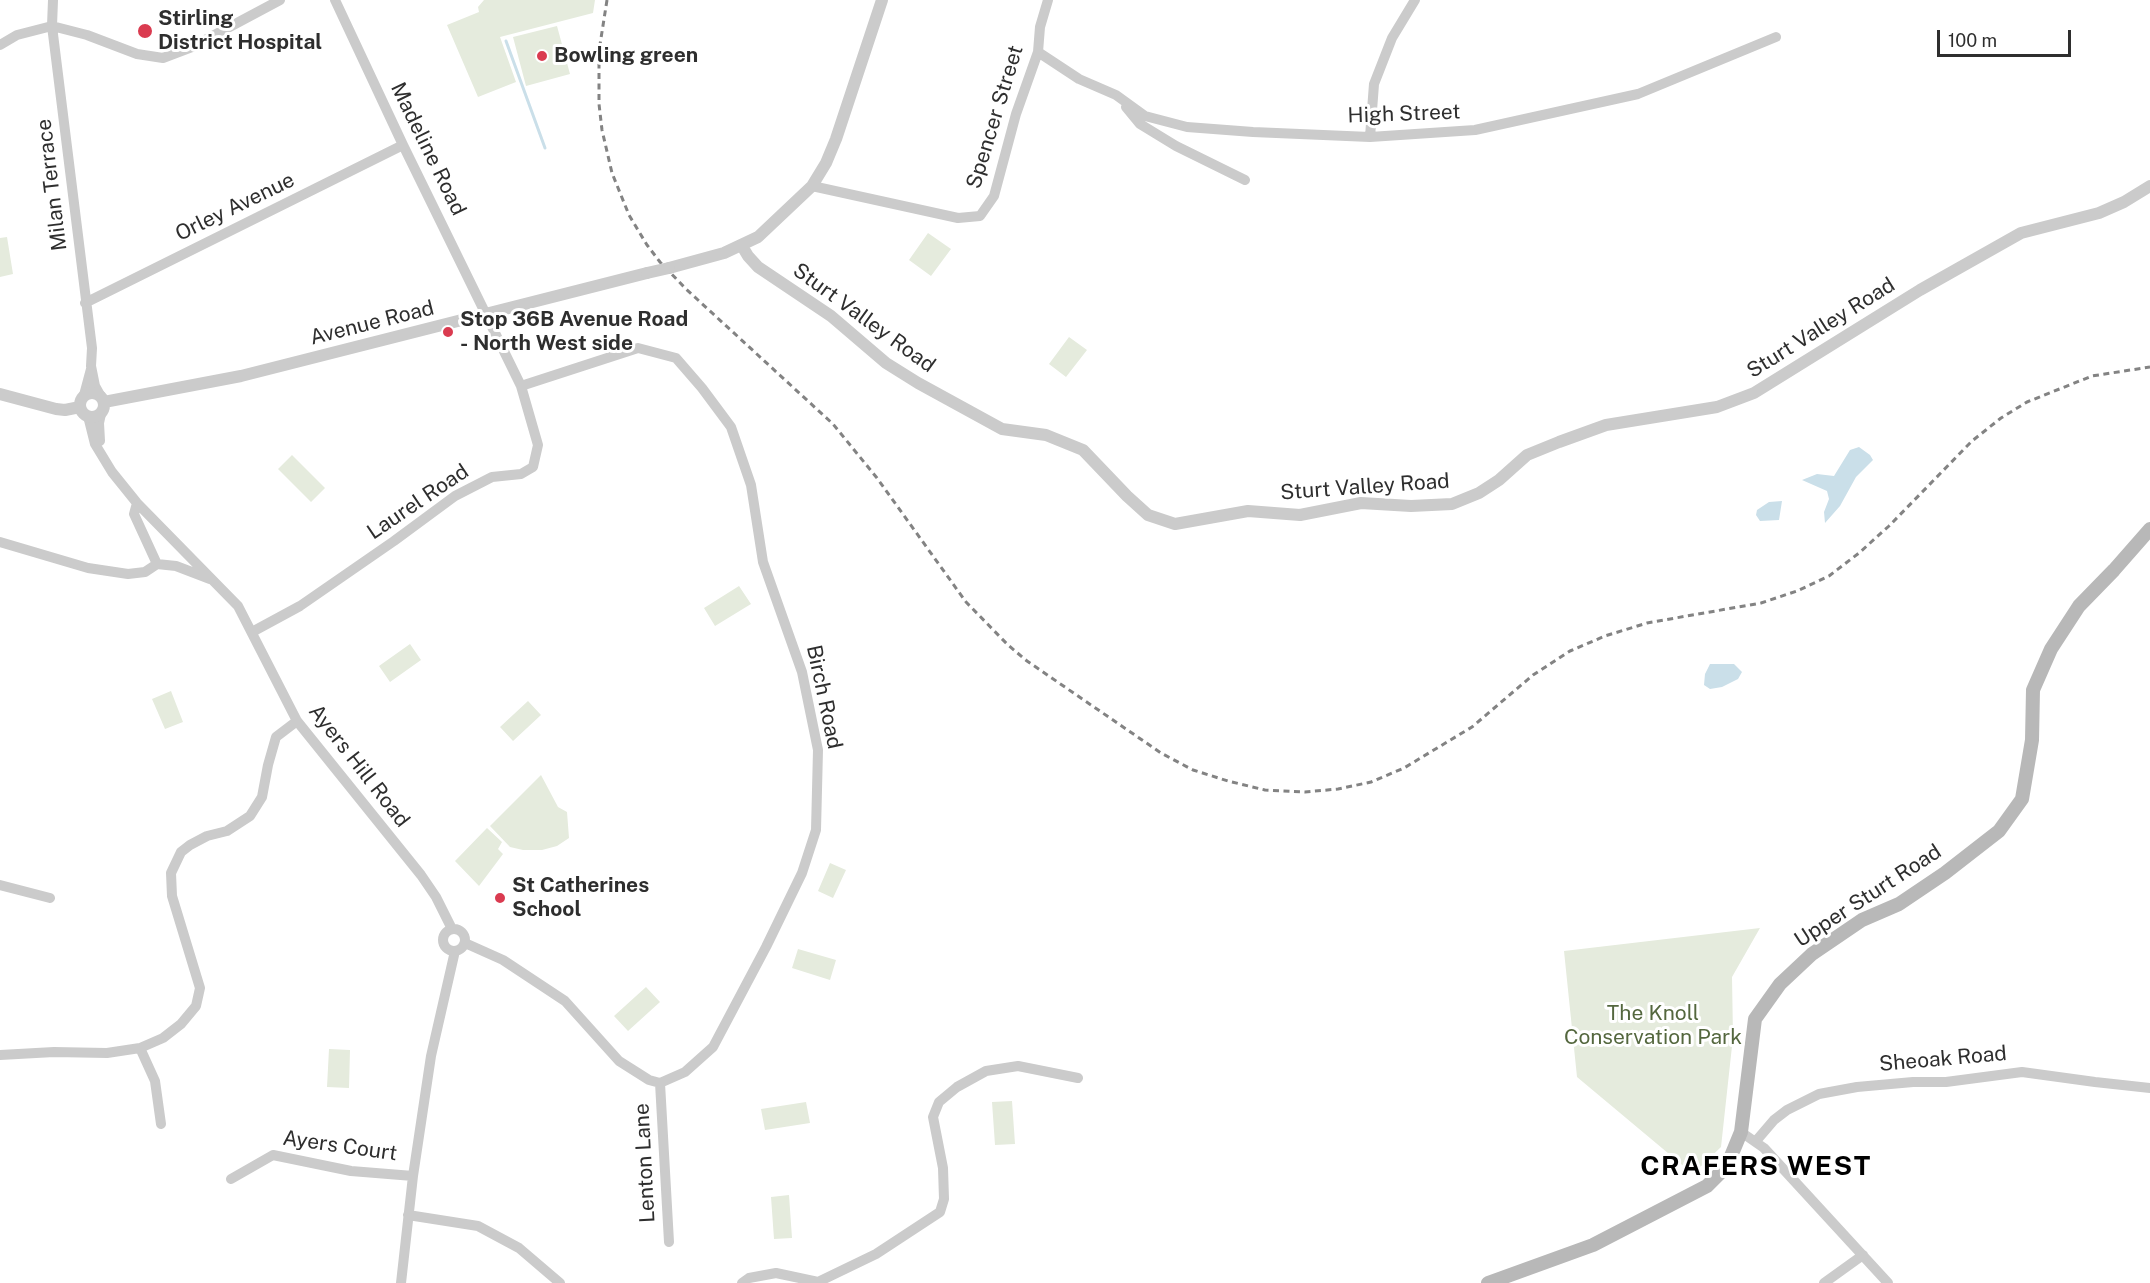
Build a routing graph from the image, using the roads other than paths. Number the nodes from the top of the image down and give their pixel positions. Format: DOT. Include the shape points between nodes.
graph roads {
  1 [pos="52,0"];
  2 [pos="280,0"];
  3 [pos="335,0"];
  4 [pos="882,0"];
  5 [pos="1048,0"];
  6 [pos="1415,0"];
  7 [pos="52,26"];
  8 [pos="1776,37"];
  9 [pos="0,45"];
  10 [pos="1038,52"];
  11 [pos="1116,95"];
  12 [pos="1370,137"];
  13 [pos="403,145"];
  14 [pos="1245,180"];
  15 [pos="812,186"];
  16 [pos="2150,186"];
  17 [pos="742,246"];
  18 [pos="85,303"];
  19 [pos="488,314"];
  20 [pos="521,386"];
  21 [pos="0,394"];
  22 [pos="93,405"];
  23 [pos="137,504"];
  24 [pos="2150,529"];
  25 [pos="0,542"];
  26 [pos="157,564"];
  27 [pos="213,580"];
  28 [pos="252,632"];
  29 [pos="297,722"];
  30 [pos="0,885"];
  31 [pos="50,898"];
  32 [pos="452,929"];
  33 [pos="465,943"];
  34 [pos="455,951"];
  35 [pos="140,1048"];
  36 [pos="0,1055"];
  37 [pos="1078,1078"];
  38 [pos="660,1083"];
  39 [pos="2150,1088"];
  40 [pos="161,1124"];
  41 [pos="1742,1132"];
  42 [pos="1756,1141"];
  43 [pos="413,1176"];
  44 [pos="231,1179"];
  45 [pos="408,1215"];
  46 [pos="669,1242"];
  47 [pos="1863,1255"];
  48 [pos="401,1283"];
  49 [pos="560,1283"];
  50 [pos="742,1283"];
  51 [pos="1488,1283"];
  52 [pos="1824,1283"];
  53 [pos="1888,1283"];
  1 -- 7 [label="street, Milan Terrace"];
  2 -- 7 [label="street" via="164,58 137,54"];
  3 -- 13 [label="street, Madeline Road"];
  4 -- 15 [label="street, Avenue Road" via="836,139"];
  5 -- 10 [label="street, Spencer Street"];
  6 -- 12 [label="street" via="1392,38 1374,84"];
  7 -- 9 [label="street" via="17,35"];
  7 -- 18 [label="street, Milan Terrace"];
  8 -- 12 [label="street, High Street" via="1638,94 1475,130"];
  10 -- 11 [label="street, High Street" via="1079,79"];
  10 -- 15 [label="street, Spencer Street" via="994,196 980,216 958,218"];
  11 -- 12 [label="street, High Street" via="1145,116 1187,127"];
  11 -- 14 [label="street" via="1140,124"];
  13 -- 18 [label="street, Orley Avenue"];
  13 -- 19 [label="street, Madeline Road"];
  15 -- 17 [label="street, Avenue Road" via="758,237"];
  16 -- 17 [label="street, Sturt Valley Road" via="2099,213 2021,234 1920,290 1754,393 1717,406 1606,425 1559,442 1527,455 1499,480 1452,504 1361,503 1300,516 1248,511 1175,524 1148,515 1083,450 1046,435 1002,429 959,408 886,363 831,316 758,267"];
  17 -- 19 [label="street, Avenue Road, bridge"];
  18 -- 22 [label="street, Milan Terrace" via="92,348"];
  19 -- 20 [label="street, Laurel Road"];
  19 -- 22 [label="street, Avenue Road" via="241,376"];
  20 -- 28 [label="street, Laurel Road" via="538,445 533,467 521,474 492,477 455,496 300,606"];
  20 -- 38 [label="street, Birch Road" via="638,348 676,358 702,388 730,427 751,485 763,562 802,672 818,750 816,830 802,873 713,1047 685,1072"];
  21 -- 22 [label="street, Avenue Road" via="56,409"];
  22 -- 23 [label="street, Ayers Hill Road" via="104,459"];
  23 -- 26 [label="street" via="134,514"];
  23 -- 27 [label="street, Ayers Hill Road"];
  24 -- 41 [label="main road, Upper Sturt Road" via="2079,606 2051,649 2033,690 2032,740 2022,799 1999,831 1899,904 1862,920 1812,954 1780,984 1755,1020"];
  25 -- 26 [label="street" via="88,568 146,572"];
  26 -- 27 [label="street" via="176,566"];
  27 -- 28 [label="street, Ayers Hill Road" via="238,606"];
  28 -- 29 [label="street, Ayers Hill Road"];
  29 -- 32 [label="street, Ayers Hill Road" via="421,875"];
  29 -- 35 [label="street" via="276,737 262,797 250,816 181,852 171,873 172,896 200,988 196,1006 181,1024"];
  30 -- 31 [label="street"];
  32 -- 33 [label="street" via="462,932"];
  32 -- 34 [label="street" via="443,943"];
  33 -- 34 [label="street"];
  33 -- 38 [label="street" via="503,960 565,1001 620,1061"];
  34 -- 43 [label="street" via="431,1056"];
  35 -- 36 [label="street" via="107,1053"];
  35 -- 40 [label="street" via="155,1081"];
  37 -- 50 [label="street" via="1018,1066 986,1071 957,1087 939,1102 933,1117 943,1168 944,1199 940,1212 876,1254 818,1282 776,1273"];
  38 -- 46 [label="street, Lenton Lane"];
  39 -- 42 [label="street, Sheoak Road" via="2022,1071 1946,1082 1857,1087 1820,1094 1787,1110"];
  41 -- 42 [label="street"];
  41 -- 51 [label="main road, Upper Sturt Road" via="1727,1166 1707,1186 1593,1245"];
  42 -- 47 [label="street"];
  43 -- 44 [label="street, Ayers Court" via="351,1171 273,1155"];
  43 -- 45 [label="street"];
  45 -- 48 [label="street"];
  45 -- 49 [label="street" via="478,1226 519,1248"];
  47 -- 52 [label="street"];
  47 -- 53 [label="street"];
}
